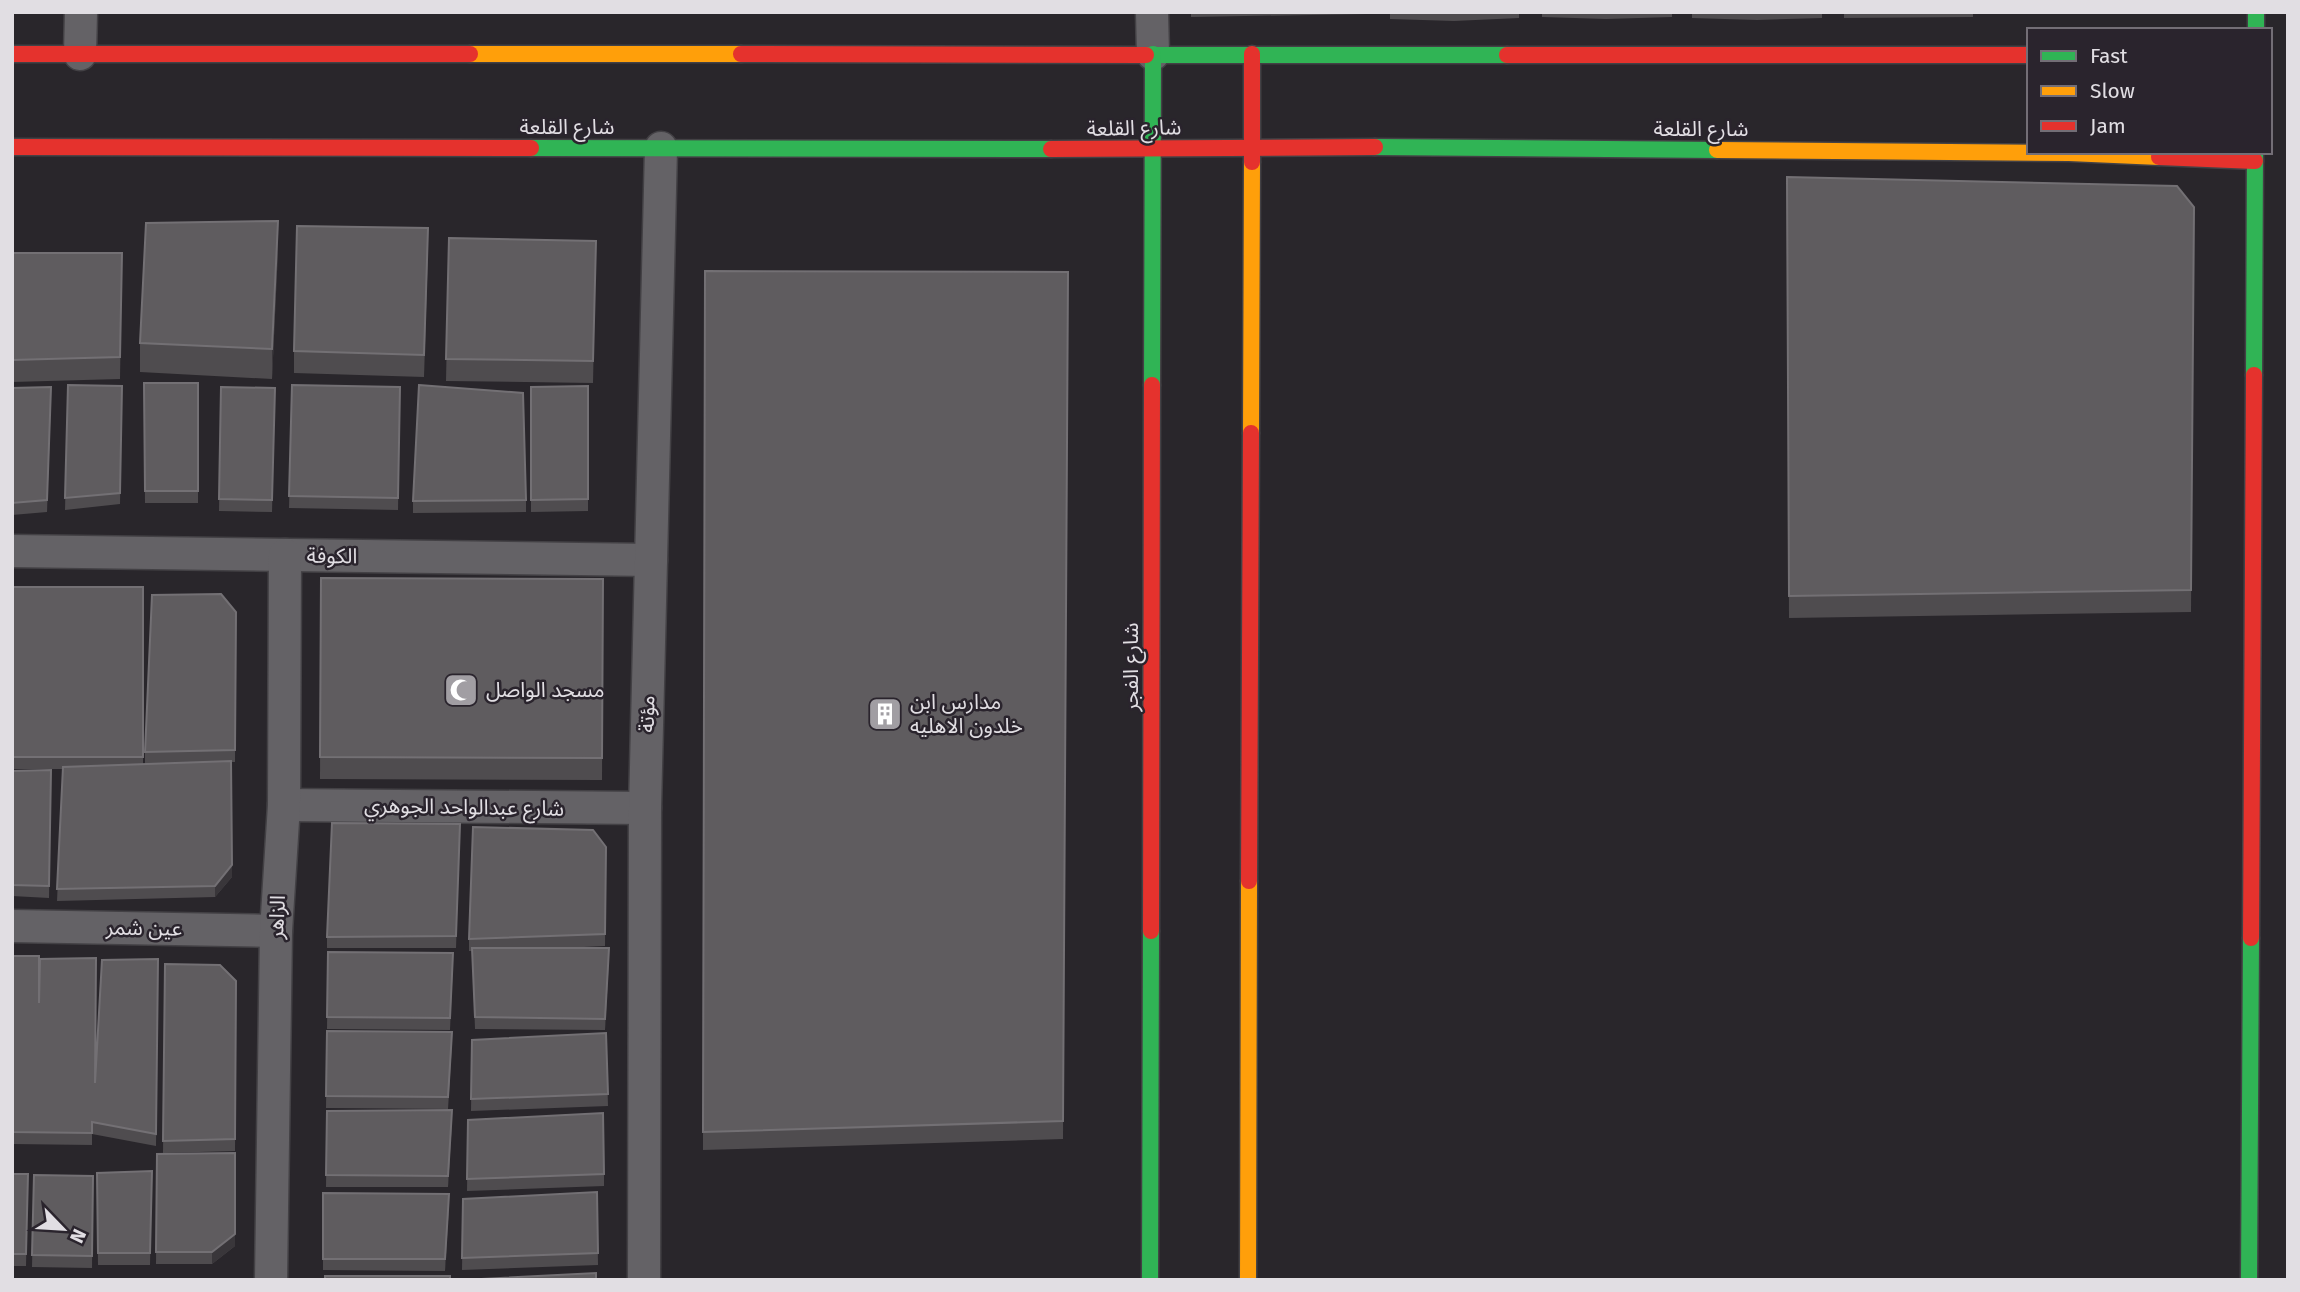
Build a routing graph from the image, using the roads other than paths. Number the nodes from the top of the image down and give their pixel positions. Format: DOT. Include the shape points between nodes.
graph roads {
  1 [pos="81,12"];
  2 [pos="1152,12"];
  3 [pos="12,54"];
  4 [pos="79,54"];
  5 [pos="1153,54"];
  6 [pos="1252,54"];
  7 [pos="2027,55"];
  8 [pos="1252,146"];
  9 [pos="12,147"];
  10 [pos="661,148"];
  11 [pos="1153,149"];
  12 [pos="2027,153"];
  13 [pos="2116,154"];
  14 [pos="2255,157"];
  15 [pos="12,551"];
  16 [pos="285,555"];
  17 [pos="651,560"];
  18 [pos="284,805"];
  19 [pos="645,808"];
  20 [pos="12,926"];
  21 [pos="276,931"];
  22 [pos="2249,1247"];
  23 [pos="271,1280"];
  24 [pos="644,1280"];
  25 [pos="1150,1280"];
  26 [pos="1248,1280"];
  27 [pos="2249,1280"];
  28 [pos="2257,1280"];
  1 -- 4 [label="street"];
  2 -- 5 [label="street"];
  3 -- 4 [label="street"];
  4 -- 5 [label="street"];
  5 -- 6 [label="street"];
  5 -- 11 [label="street, شارع الفجر"];
  6 -- 7 [label="street"];
  6 -- 8 [label="street"];
  8 -- 11 [label="street, شارع القلعة"];
  8 -- 12 [label="street, شارع القلعة"];
  8 -- 26 [label="street"];
  9 -- 10 [label="street, شارع القلعة"];
  10 -- 11 [label="street, شارع القلعة"];
  10 -- 17 [label="street, مؤتة"];
  11 -- 25 [label="street, شارع الفجر"];
  13 -- 14 [label="street, شارع القلعة"];
  14 -- 22 [label="street"];
  15 -- 16 [label="street, الكوفة"];
  16 -- 17 [label="street, الكوفة"];
  16 -- 18 [label="street, الزاهر"];
  17 -- 19 [label="street, مؤتة"];
  18 -- 19 [label="street, شارع عبدالواحد الجوهري"];
  18 -- 21 [label="street, الزاهر"];
  19 -- 24 [label="street, مؤتة"];
  20 -- 21 [label="street, عين شمر"];
  21 -- 23 [label="street, الزاهر"];
  22 -- 27 [label="street"];
  22 -- 28 [label="street"];
}
